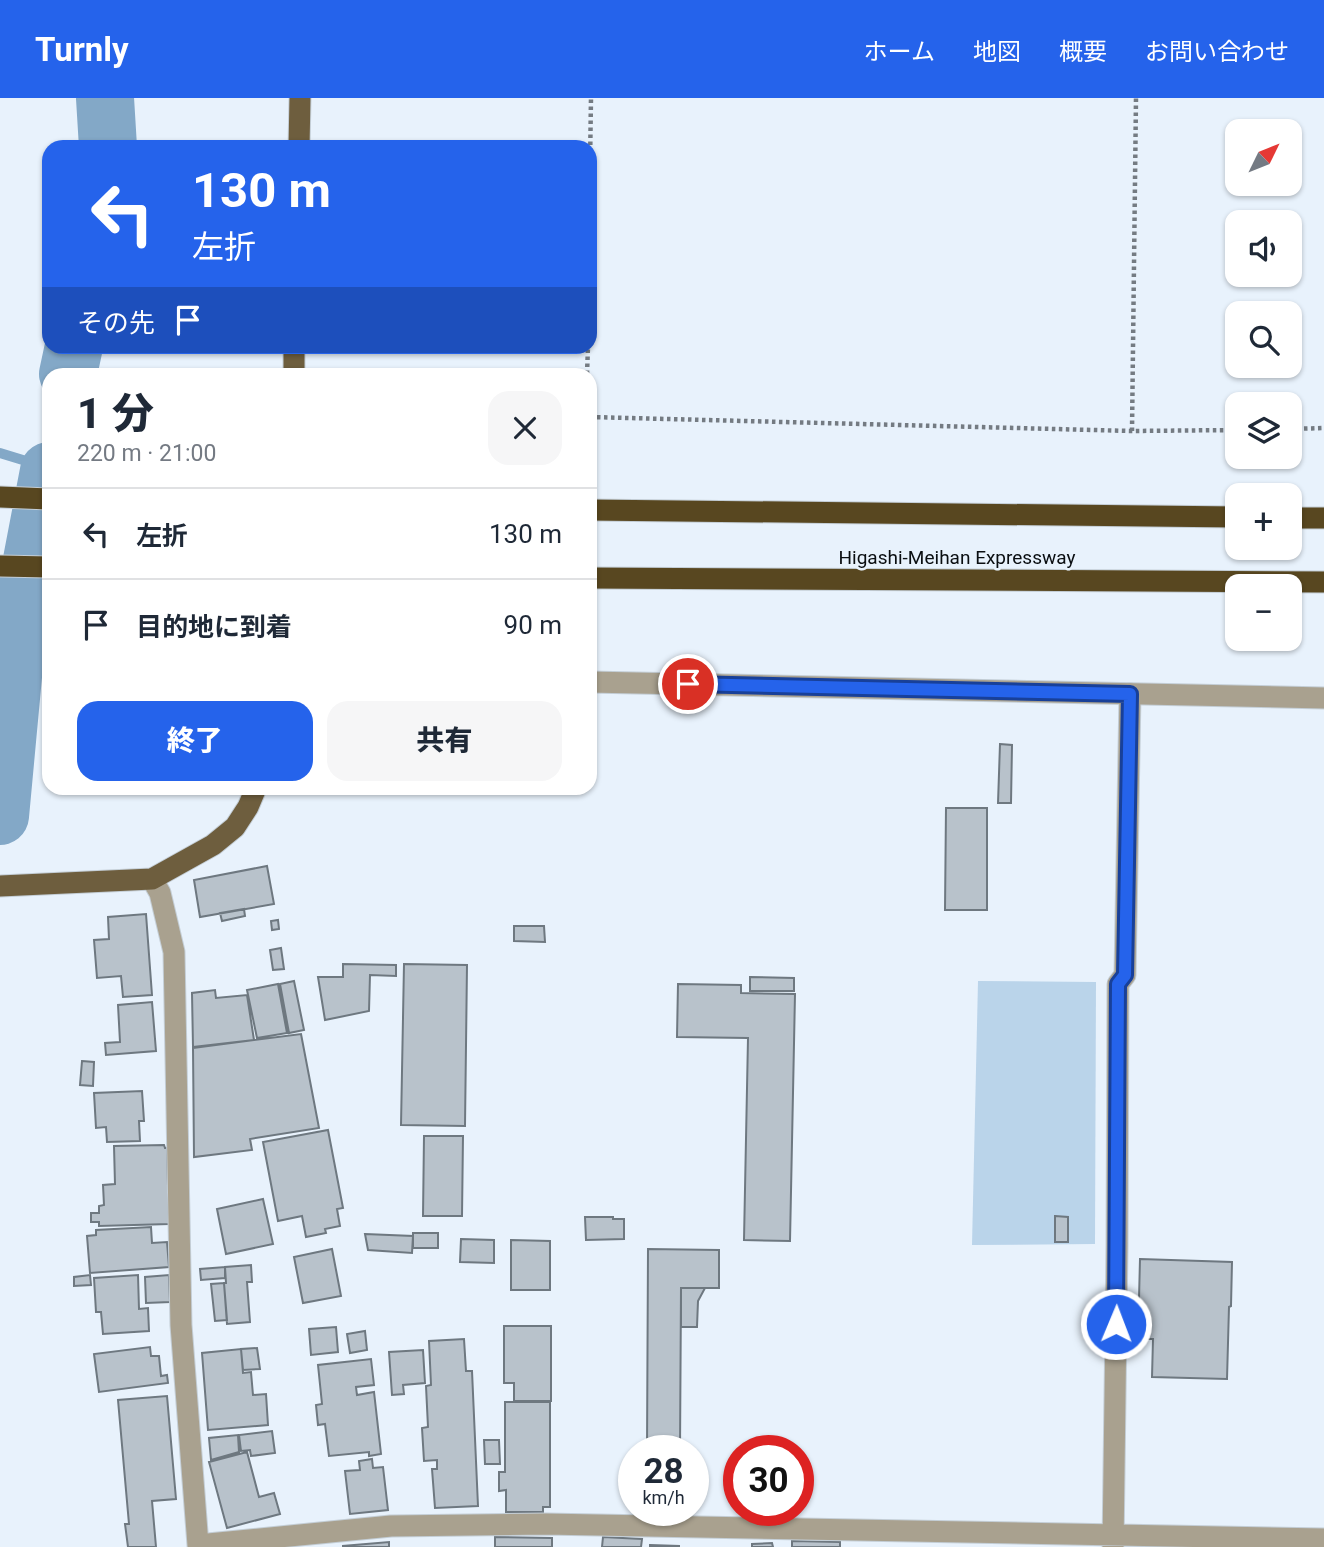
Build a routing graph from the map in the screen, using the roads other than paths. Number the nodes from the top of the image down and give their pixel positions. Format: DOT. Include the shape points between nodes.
graph roads {
  1 [pos="300,98"];
  2 [pos="299,140"];
  3 [pos="0,497"];
  4 [pos="42,499"];
  5 [pos="597,510"];
  6 [pos="1225,517"];
  7 [pos="1302,518"];
  8 [pos="1324,518"];
  9 [pos="0,566"];
  10 [pos="42,567"];
  11 [pos="597,578"];
  12 [pos="1324,582"];
  13 [pos="597,682"];
  14 [pos="1130,694"];
  15 [pos="1324,698"];
  16 [pos="253,795"];
  17 [pos="152,879"];
  18 [pos="0,886"];
  19 [pos="739,1538"];
  20 [pos="1324,1539"];
  21 [pos="1113,1541"];
  22 [pos="242,1544"];
  1 -- 2 [label="main road"];
  3 -- 4 [label="highway"];
  5 -- 6 [label="highway"];
  7 -- 8 [label="highway"];
  9 -- 10 [label="highway"];
  11 -- 12 [label="highway, Higashi-Meihan Expressway"];
  13 -- 14 [label="street"];
  14 -- 15 [label="street"];
  14 -- 21 [label="street" via="1125,975 1118,984"];
  16 -- 17 [label="main road" via="235,827 213,845"];
  17 -- 18 [label="main road"];
  17 -- 22 [label="street" via="160,893 174,952 181,1325 198,1545"];
  19 -- 21 [label="street"];
  19 -- 22 [label="street" via="546,1524 391,1525"];
  20 -- 21 [label="street"];
}
